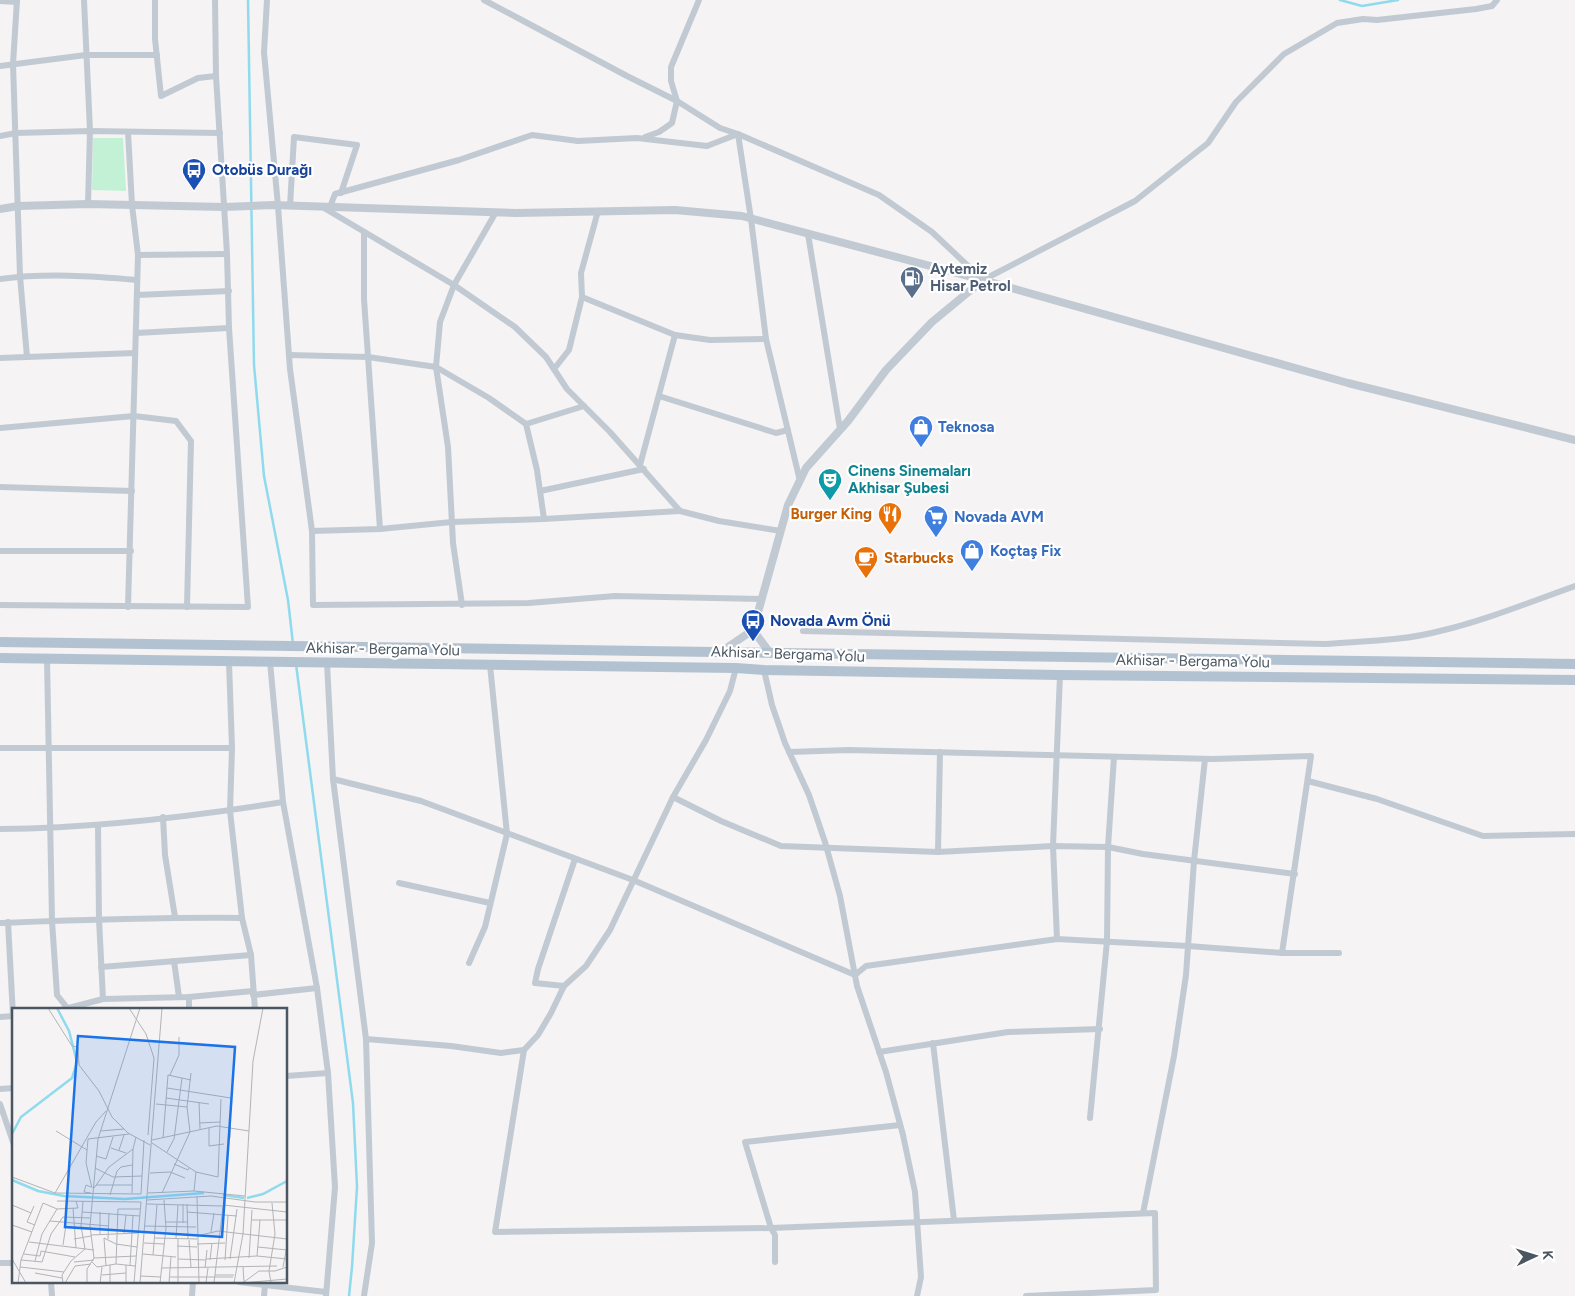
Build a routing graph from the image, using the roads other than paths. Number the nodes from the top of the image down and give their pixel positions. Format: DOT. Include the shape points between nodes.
graph roads {
  1 [pos="84,0"];
  2 [pos="155,0"];
  3 [pos="215,0"];
  4 [pos="267,0"];
  5 [pos="484,0"];
  6 [pos="699,0"];
  7 [pos="1498,0"];
  8 [pos="0,1"];
  9 [pos="17,1"];
  10 [pos="157,55"];
  11 [pos="86,56"];
  12 [pos="13,64"];
  13 [pos="0,66"];
  14 [pos="216,76"];
  15 [pos="677,101"];
  16 [pos="90,131"];
  17 [pos="128,132"];
  18 [pos="16,133"];
  19 [pos="220,133"];
  20 [pos="738,134"];
  21 [pos="0,136"];
  22 [pos="641,138"];
  23 [pos="340,192"];
  24 [pos="88,204"];
  25 [pos="132,205"];
  26 [pos="18,206"];
  27 [pos="276,206"];
  28 [pos="290,206"];
  29 [pos="224,207"];
  30 [pos="326,207"];
  31 [pos="0,209"];
  32 [pos="598,211"];
  33 [pos="496,212"];
  34 [pos="751,218"];
  35 [pos="364,232"];
  36 [pos="808,234"];
  37 [pos="227,254"];
  38 [pos="138,255"];
  39 [pos="20,276"];
  40 [pos="0,279"];
  41 [pos="137,280"];
  42 [pos="983,280"];
  43 [pos="454,285"];
  44 [pos="229,291"];
  45 [pos="137,295"];
  46 [pos="582,298"];
  47 [pos="229,328"];
  48 [pos="136,333"];
  49 [pos="675,335"];
  50 [pos="766,339"];
  51 [pos="136,353"];
  52 [pos="289,355"];
  53 [pos="26,357"];
  54 [pos="368,357"];
  55 [pos="0,358"];
  56 [pos="436,367"];
  57 [pos="554,369"];
  58 [pos="659,396"];
  59 [pos="584,406"];
  60 [pos="134,416"];
  61 [pos="526,424"];
  62 [pos="0,428"];
  63 [pos="840,429"];
  64 [pos="788,430"];
  65 [pos="1575,440"];
  66 [pos="642,467"];
  67 [pos="800,481"];
  68 [pos="0,487"];
  69 [pos="132,491"];
  70 [pos="540,491"];
  71 [pos="680,512"];
  72 [pos="544,519"];
  73 [pos="452,522"];
  74 [pos="380,529"];
  75 [pos="312,531"];
  76 [pos="781,531"];
  77 [pos="0,551"];
  78 [pos="131,551"];
  79 [pos="1575,586"];
  80 [pos="762,599"];
  81 [pos="0,605"];
  82 [pos="462,605"];
  83 [pos="128,607"];
  84 [pos="187,607"];
  85 [pos="753,630"];
  86 [pos="802,630"];
  87 [pos="0,642"];
  88 [pos="722,652"];
  89 [pos="770,652"];
  90 [pos="0,658"];
  91 [pos="48,659"];
  92 [pos="229,662"];
  93 [pos="270,662"];
  94 [pos="327,663"];
  95 [pos="1575,664"];
  96 [pos="490,665"];
  97 [pos="736,668"];
  98 [pos="764,670"];
  99 [pos="1060,675"];
  100 [pos="1575,680"];
  101 [pos="48,747"];
  102 [pos="0,748"];
  103 [pos="232,748"];
  104 [pos="789,752"];
  105 [pos="940,752"];
  106 [pos="1057,756"];
  107 [pos="1114,757"];
  108 [pos="1205,759"];
  109 [pos="333,779"];
  110 [pos="1308,781"];
  111 [pos="673,797"];
  112 [pos="283,802"];
  113 [pos="230,810"];
  114 [pos="163,818"];
  115 [pos="98,825"];
  116 [pos="50,828"];
  117 [pos="0,829"];
  118 [pos="507,834"];
  119 [pos="1575,834"];
  120 [pos="826,846"];
  121 [pos="1053,846"];
  122 [pos="1108,847"];
  123 [pos="938,852"];
  124 [pos="575,859"];
  125 [pos="1194,861"];
  126 [pos="1295,874"];
  127 [pos="633,880"];
  128 [pos="398,883"];
  129 [pos="490,903"];
  130 [pos="175,917"];
  131 [pos="99,918"];
  132 [pos="242,918"];
  133 [pos="52,921"];
  134 [pos="8,922"];
  135 [pos="0,923"];
  136 [pos="1057,939"];
  137 [pos="1107,942"];
  138 [pos="1188,946"];
  139 [pos="1339,952"];
  140 [pos="1282,953"];
  141 [pos="251,956"];
  142 [pos="174,961"];
  143 [pos="469,963"];
  144 [pos="100,967"];
  145 [pos="855,975"];
  146 [pos="564,986"];
  147 [pos="317,988"];
  148 [pos="253,993"];
  149 [pos="189,996"];
  150 [pos="179,997"];
  151 [pos="103,999"];
  152 [pos="13,1008"];
  153 [pos="68,1008"];
  154 [pos="72,1008"];
  155 [pos="189,1008"];
  156 [pos="255,1008"];
  157 [pos="1100,1029"];
  158 [pos="366,1039"];
  159 [pos="933,1043"];
  160 [pos="524,1050"];
  161 [pos="879,1052"];
  162 [pos="328,1073"];
  163 [pos="288,1076"];
  164 [pos="0,1104"];
  165 [pos="1090,1118"];
  166 [pos="900,1125"];
  167 [pos="12,1139"];
  168 [pos="1143,1213"];
  169 [pos="954,1220"];
  170 [pos="917,1221"];
  171 [pos="771,1228"];
  172 [pos="775,1262"];
  173 [pos="263,1284"];
  174 [pos="326,1294"];
  175 [pos="264,1296"];
  176 [pos="364,1296"];
  177 [pos="917,1296"];
  178 [pos="1026,1296"];
  1 -- 11 [label="street"];
  2 -- 10 [label="street"];
  3 -- 14 [label="street"];
  4 -- 27 [label="street" via="264,52"];
  5 -- 15 [label="street"];
  6 -- 15 [label="street" via="671,67"];
  7 -- 42 [label="street" via="1492,6 1476,9 1337,23 1284,54 1236,102 1208,143 1135,202"];
  8 -- 9 [label="street"];
  9 -- 12 [label="street"];
  10 -- 11 [label="street"];
  10 -- 14 [label="street" via="160,96 198,78"];
  11 -- 12 [label="street"];
  11 -- 16 [label="street"];
  12 -- 13 [label="street"];
  12 -- 18 [label="street"];
  14 -- 19 [label="street"];
  15 -- 20 [label="street" via="720,128"];
  15 -- 22 [label="street" via="672,123"];
  16 -- 17 [label="street"];
  16 -- 18 [label="street"];
  16 -- 24 [label="street"];
  17 -- 19 [label="street"];
  17 -- 25 [label="street"];
  18 -- 21 [label="street"];
  18 -- 26 [label="street"];
  19 -- 29 [label="street"];
  20 -- 22 [label="street" via="707,146"];
  20 -- 34 [label="street"];
  20 -- 42 [label="street" via="879,194 932,232"];
  22 -- 23 [label="street" via="578,141 532,135 459,160"];
  23 -- 28 [label="street" via="357,145 294,137"];
  23 -- 30 [label="street"];
  24 -- 25 [label="street"];
  24 -- 26 [label="street"];
  25 -- 29 [label="street"];
  25 -- 38 [label="street"];
  26 -- 31 [label="street"];
  26 -- 39 [label="street"];
  27 -- 28 [label="street"];
  27 -- 29 [label="street"];
  27 -- 52 [label="street"];
  28 -- 30 [label="street"];
  29 -- 37 [label="street"];
  30 -- 33 [label="street"];
  30 -- 35 [label="street"];
  32 -- 33 [label="street"];
  32 -- 34 [label="street" via="675,210"];
  32 -- 46 [label="street" via="582,273"];
  33 -- 43 [label="street"];
  34 -- 36 [label="street"];
  34 -- 50 [label="street"];
  35 -- 43 [label="street"];
  35 -- 54 [label="street"];
  36 -- 42 [label="street"];
  36 -- 63 [label="street"];
  37 -- 38 [label="street"];
  37 -- 44 [label="street"];
  38 -- 41 [label="street"];
  39 -- 40 [label="street"];
  39 -- 41 [label="street" via="74,275"];
  39 -- 53 [label="street"];
  41 -- 45 [label="street"];
  42 -- 63 [label="street" via="932,322 886,370"];
  42 -- 65 [label="street" via="1348,383"];
  43 -- 56 [label="street" via="440,322"];
  43 -- 57 [label="street" via="515,327"];
  44 -- 45 [label="street"];
  44 -- 47 [label="street"];
  45 -- 48 [label="street"];
  46 -- 49 [label="street"];
  46 -- 57 [label="street" via="569,350"];
  47 -- 48 [label="street"];
  47 -- 84 [label="street" via="248,607"];
  48 -- 51 [label="street"];
  49 -- 50 [label="street" via="710,340"];
  49 -- 58 [label="street"];
  50 -- 64 [label="street"];
  51 -- 53 [label="street"];
  51 -- 60 [label="street"];
  52 -- 54 [label="street"];
  52 -- 75 [label="street"];
  53 -- 55 [label="street"];
  54 -- 56 [label="street"];
  54 -- 74 [label="street"];
  56 -- 61 [label="street"];
  56 -- 73 [label="street" via="448,447"];
  57 -- 59 [label="street"];
  58 -- 64 [label="street" via="776,433"];
  58 -- 66 [label="street"];
  59 -- 61 [label="street"];
  59 -- 66 [label="street"];
  60 -- 62 [label="street"];
  60 -- 69 [label="street"];
  60 -- 84 [label="street" via="176,421 191,441"];
  61 -- 70 [label="street"];
  63 -- 67 [label="street" via="806,468"];
  64 -- 67 [label="street"];
  66 -- 70 [label="street"];
  66 -- 71 [label="street"];
  67 -- 76 [label="street" via="788,505"];
  68 -- 69 [label="street"];
  69 -- 78 [label="street"];
  70 -- 72 [label="street"];
  71 -- 72 [label="street"];
  71 -- 76 [label="street" via="719,522"];
  72 -- 73 [label="street"];
  73 -- 74 [label="street"];
  73 -- 82 [label="street"];
  74 -- 75 [label="street"];
  75 -- 82 [label="street" via="313,605"];
  76 -- 80 [label="street"];
  77 -- 78 [label="street"];
  78 -- 83 [label="street"];
  79 -- 86 [label="street" via="1439,632 1325,644"];
  80 -- 82 [label="street" via="615,596"];
  80 -- 85 [label="street"];
  81 -- 83 [label="street"];
  83 -- 84 [label="street"];
  85 -- 88 [label="street"];
  85 -- 89 [label="street"];
  87 -- 88 [label="main road, Akhisar - Bergama Yolu"];
  88 -- 89 [label="main road, Akhisar - Bergama Yolu"];
  89 -- 95 [label="main road, Akhisar - Bergama Yolu"];
  90 -- 91 [label="main road, Akhisar - Bergama Yolu"];
  91 -- 92 [label="main road, Akhisar - Bergama Yolu"];
  91 -- 101 [label="street"];
  92 -- 93 [label="main road, Akhisar - Bergama Yolu"];
  92 -- 103 [label="street"];
  93 -- 94 [label="main road, Akhisar - Bergama Yolu"];
  93 -- 112 [label="street"];
  94 -- 96 [label="main road, Akhisar - Bergama Yolu"];
  94 -- 109 [label="street"];
  96 -- 97 [label="main road, Akhisar - Bergama Yolu"];
  96 -- 118 [label="street"];
  97 -- 98 [label="main road, Akhisar - Bergama Yolu"];
  97 -- 111 [label="street" via="730,691"];
  98 -- 99 [label="main road, Akhisar - Bergama Yolu"];
  98 -- 104 [label="street" via="772,705"];
  99 -- 100 [label="main road, Akhisar - Bergama Yolu"];
  99 -- 106 [label="street"];
  101 -- 102 [label="street"];
  101 -- 103 [label="street"];
  101 -- 116 [label="street"];
  103 -- 113 [label="street"];
  104 -- 105 [label="street"];
  104 -- 120 [label="street" via="810,795"];
  105 -- 106 [label="street"];
  105 -- 123 [label="street"];
  106 -- 107 [label="street"];
  106 -- 121 [label="street"];
  107 -- 108 [label="street"];
  107 -- 122 [label="street"];
  108 -- 110 [label="street" via="1312,756"];
  108 -- 125 [label="street"];
  109 -- 118 [label="street" via="421,801"];
  109 -- 158 [label="street"];
  110 -- 119 [label="street" via="1377,800 1483,836"];
  110 -- 126 [label="street"];
  111 -- 120 [label="street" via="780,846"];
  111 -- 127 [label="street"];
  112 -- 113 [label="street"];
  112 -- 147 [label="street"];
  113 -- 114 [label="street"];
  113 -- 132 [label="street"];
  114 -- 115 [label="street"];
  114 -- 130 [label="street"];
  115 -- 116 [label="street"];
  115 -- 131 [label="street"];
  116 -- 117 [label="street"];
  116 -- 133 [label="street"];
  118 -- 124 [label="street"];
  118 -- 129 [label="street"];
  120 -- 123 [label="street"];
  120 -- 145 [label="street" via="840,896"];
  121 -- 122 [label="street"];
  121 -- 123 [label="street"];
  121 -- 136 [label="street"];
  122 -- 125 [label="street"];
  122 -- 137 [label="street"];
  124 -- 127 [label="street"];
  124 -- 146 [label="street" via="535,983"];
  125 -- 126 [label="street"];
  125 -- 138 [label="street"];
  126 -- 140 [label="street"];
  127 -- 145 [label="street"];
  127 -- 146 [label="street" via="610,930 586,966"];
  128 -- 129 [label="street"];
  129 -- 143 [label="street" via="485,927"];
  130 -- 131 [label="street"];
  130 -- 132 [label="street"];
  131 -- 133 [label="street"];
  131 -- 144 [label="street"];
  132 -- 141 [label="street"];
  133 -- 134 [label="street"];
  133 -- 153 [label="street" via="58,995"];
  134 -- 135 [label="street"];
  134 -- 152 [label="street"];
  136 -- 137 [label="street"];
  136 -- 145 [label="street" via="866,966"];
  137 -- 138 [label="street"];
  137 -- 157 [label="street"];
  138 -- 140 [label="street"];
  138 -- 168 [label="street" via="1174,1056"];
  139 -- 140 [label="street"];
  141 -- 142 [label="street"];
  141 -- 148 [label="street"];
  142 -- 144 [label="street"];
  142 -- 150 [label="street"];
  144 -- 151 [label="street"];
  145 -- 161 [label="street"];
  146 -- 160 [label="street" via="538,1035"];
  147 -- 148 [label="street"];
  147 -- 162 [label="street"];
  148 -- 149 [label="street"];
  148 -- 156 [label="street"];
  149 -- 150 [label="street"];
  149 -- 155 [label="street"];
  150 -- 151 [label="street"];
  151 -- 154 [label="street"];
  157 -- 159 [label="street" via="1008,1032"];
  157 -- 165 [label="street"];
  158 -- 160 [label="street" via="501,1053"];
  158 -- 176 [label="street" via="372,1243"];
  159 -- 161 [label="street"];
  159 -- 169 [label="street"];
  160 -- 171 [label="street" via="494,1232"];
  161 -- 166 [label="street"];
  162 -- 163 [label="street"];
  162 -- 174 [label="street" via="335,1187"];
  164 -- 167 [label="street"];
  166 -- 170 [label="street" via="915,1192"];
  166 -- 171 [label="street" via="745,1142"];
  168 -- 169 [label="street"];
  168 -- 178 [label="street" via="1155,1213 1156,1290"];
  169 -- 170 [label="street"];
  170 -- 171 [label="street"];
  170 -- 177 [label="street" via="921,1277"];
  171 -- 172 [label="street" via="776,1235"];
  173 -- 174 [label="street"];
  173 -- 175 [label="street"];
}
